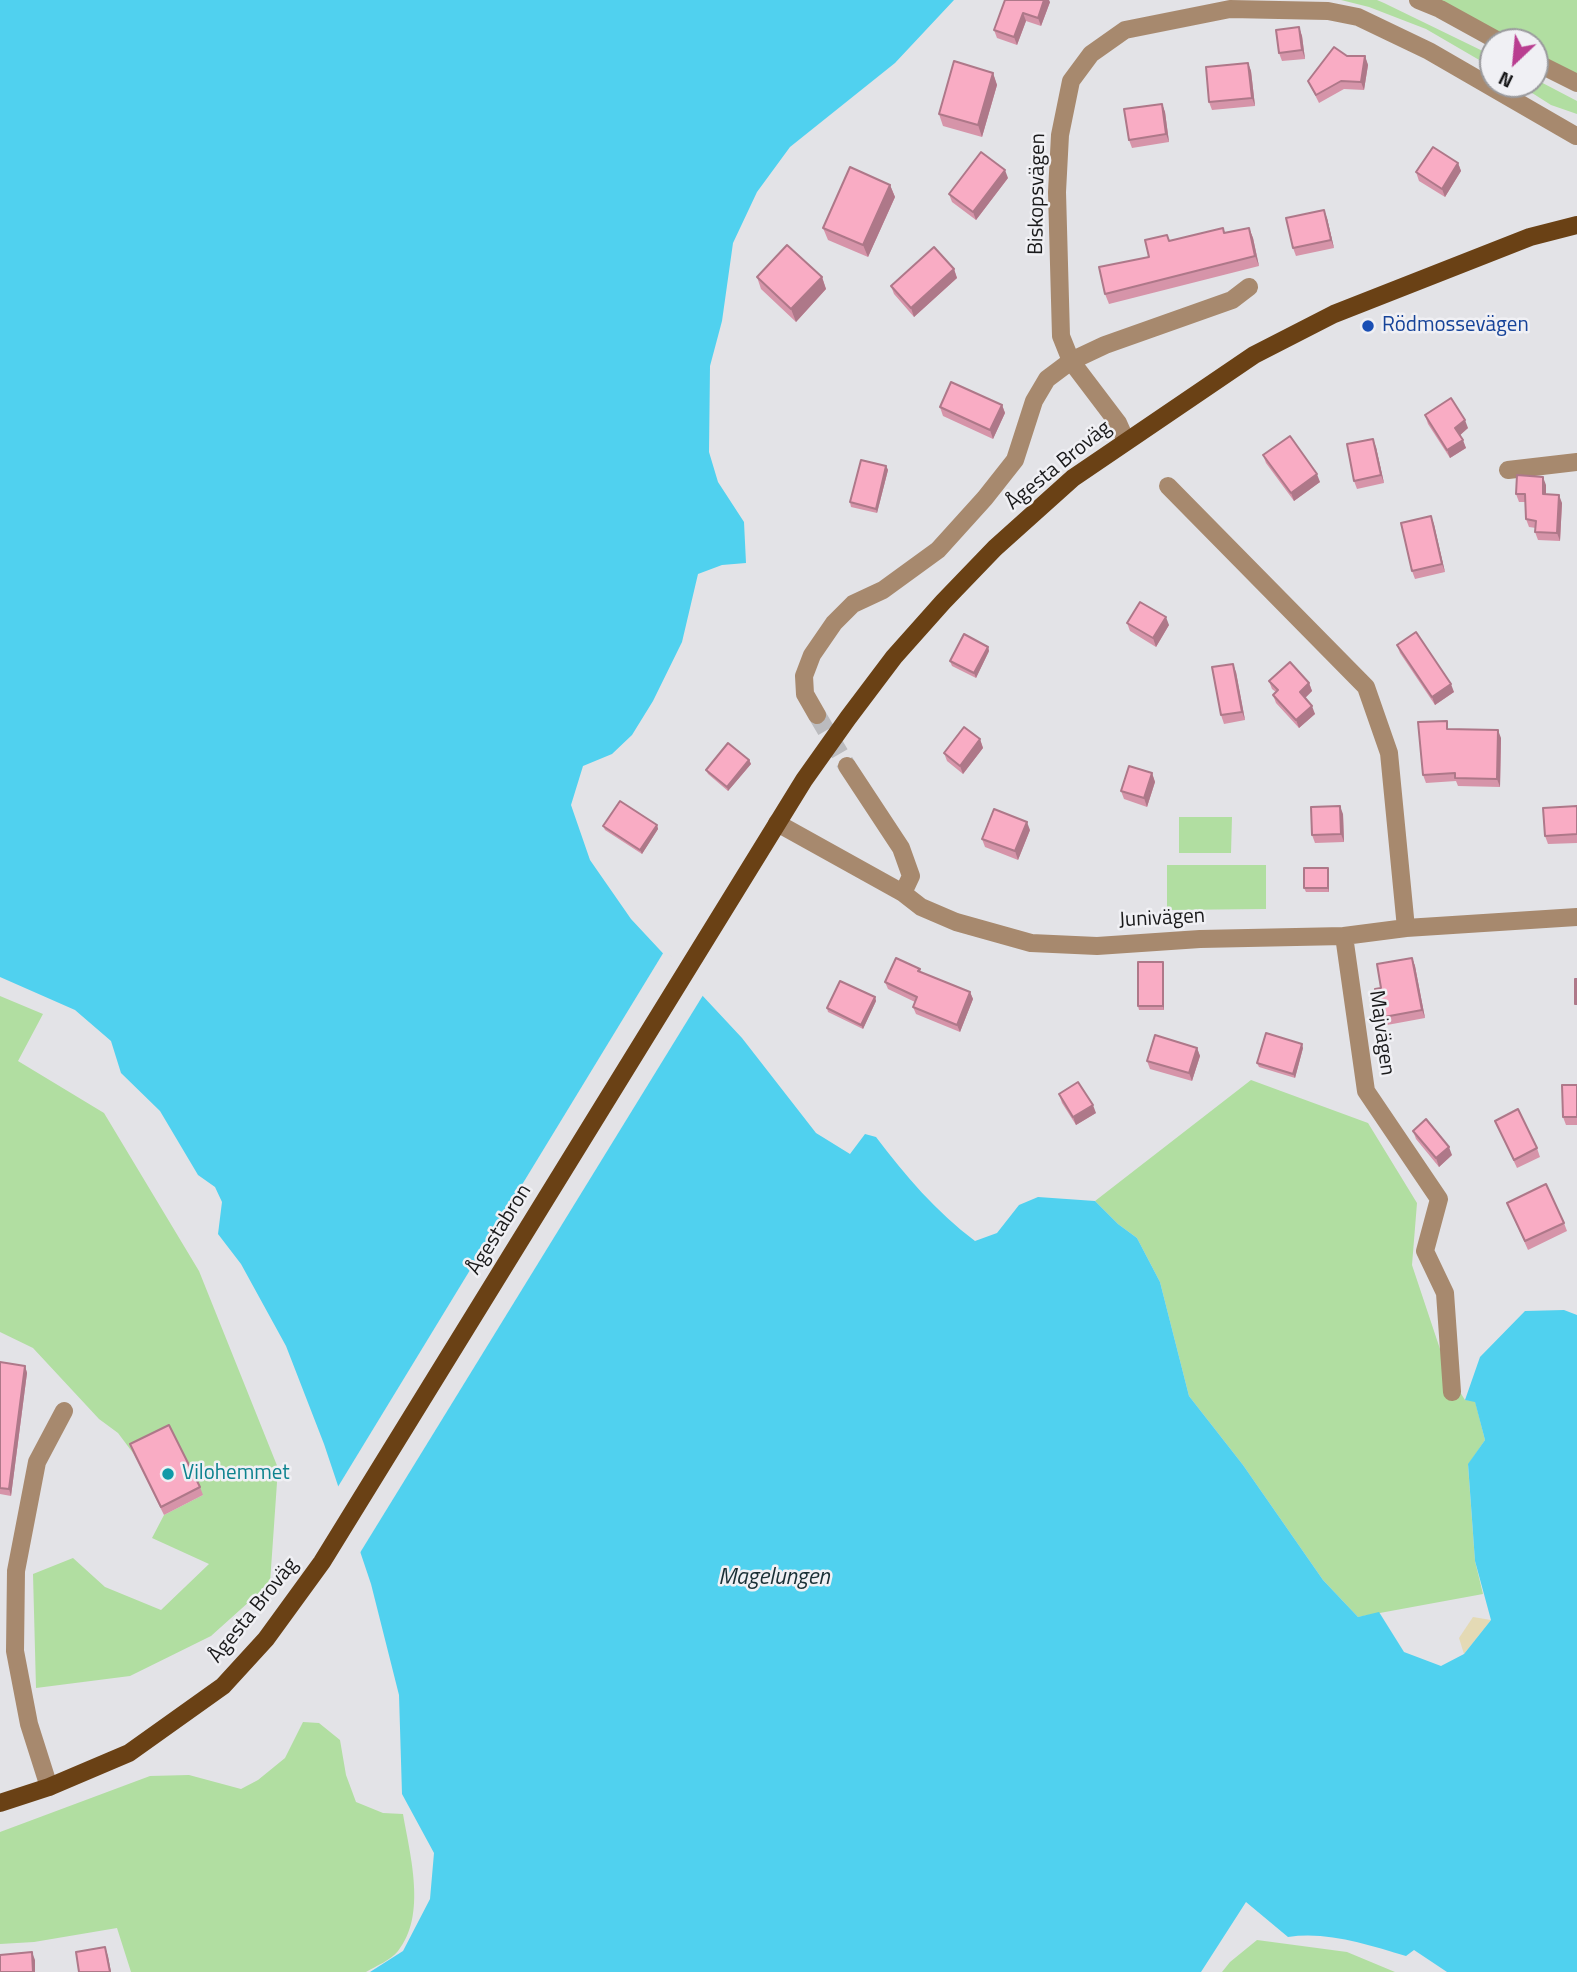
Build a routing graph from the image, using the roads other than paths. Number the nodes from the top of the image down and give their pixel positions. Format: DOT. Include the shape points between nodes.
graph roads {
  1 [pos="1418,0"];
  2 [pos="1479,30"];
  3 [pos="1549,69"];
  4 [pos="1577,83"];
  5 [pos="1576,136"];
  6 [pos="1577,225"];
  7 [pos="1249,287"];
  8 [pos="1071,361"];
  9 [pos="1126,441"];
  10 [pos="1577,462"];
  11 [pos="1508,470"];
  12 [pos="1168,486"];
  13 [pos="817,715"];
  14 [pos="847,766"];
  15 [pos="777,823"];
  16 [pos="903,893"];
  17 [pos="1577,917"];
  18 [pos="716,923"];
  19 [pos="1406,928"];
  20 [pos="1344,936"];
  21 [pos="1452,1392"];
  22 [pos="64,1411"];
  23 [pos="322,1562"];
  24 [pos="49,1787"];
  25 [pos="0,1802"];
  1 -- 2 [label="street"];
  3 -- 4 [label="street"];
  5 -- 8 [label="street, Biskopsvägen" via="1429,51 1359,17 1328,11 1230,9 1125,30 1091,54 1071,81 1060,135 1061,337"];
  6 -- 9 [label="main road, Ågesta Broväg" via="1530,237 1334,314 1254,355"];
  7 -- 8 [label="street" via="1232,300"];
  8 -- 9 [label="street, Biskopsvägen" via="1118,423"];
  8 -- 13 [label="street" via="1047,379 1034,401 1015,460 938,550 883,590 853,604 834,623 804,676 805,694"];
  9 -- 15 [label="main road, Ågesta Broväg" via="1073,478 943,602 848,718"];
  10 -- 11 [label="street"];
  12 -- 19 [label="street" via="1366,687 1389,753"];
  14 -- 16 [label="street" via="901,848 911,876"];
  15 -- 16 [label="street, Junivägen"];
  15 -- 18 [label="main road, Ågesta Broväg"];
  16 -- 20 [label="street, Junivägen" via="921,907 956,922 1031,943 1097,946"];
  17 -- 19 [label="street, Junivägen"];
  18 -- 23 [label="main road, Ågestabron"];
  19 -- 20 [label="street, Junivägen"];
  20 -- 21 [label="street, Majvägen" via="1366,1090 1439,1199 1425,1251 1446,1293"];
  22 -- 24 [label="street" via="37,1462 16,1571 15,1651 29,1724"];
  23 -- 24 [label="main road, Ågesta Broväg" via="266,1639 223,1686 129,1753"];
  24 -- 25 [label="main road, Ågesta Broväg"];
}
